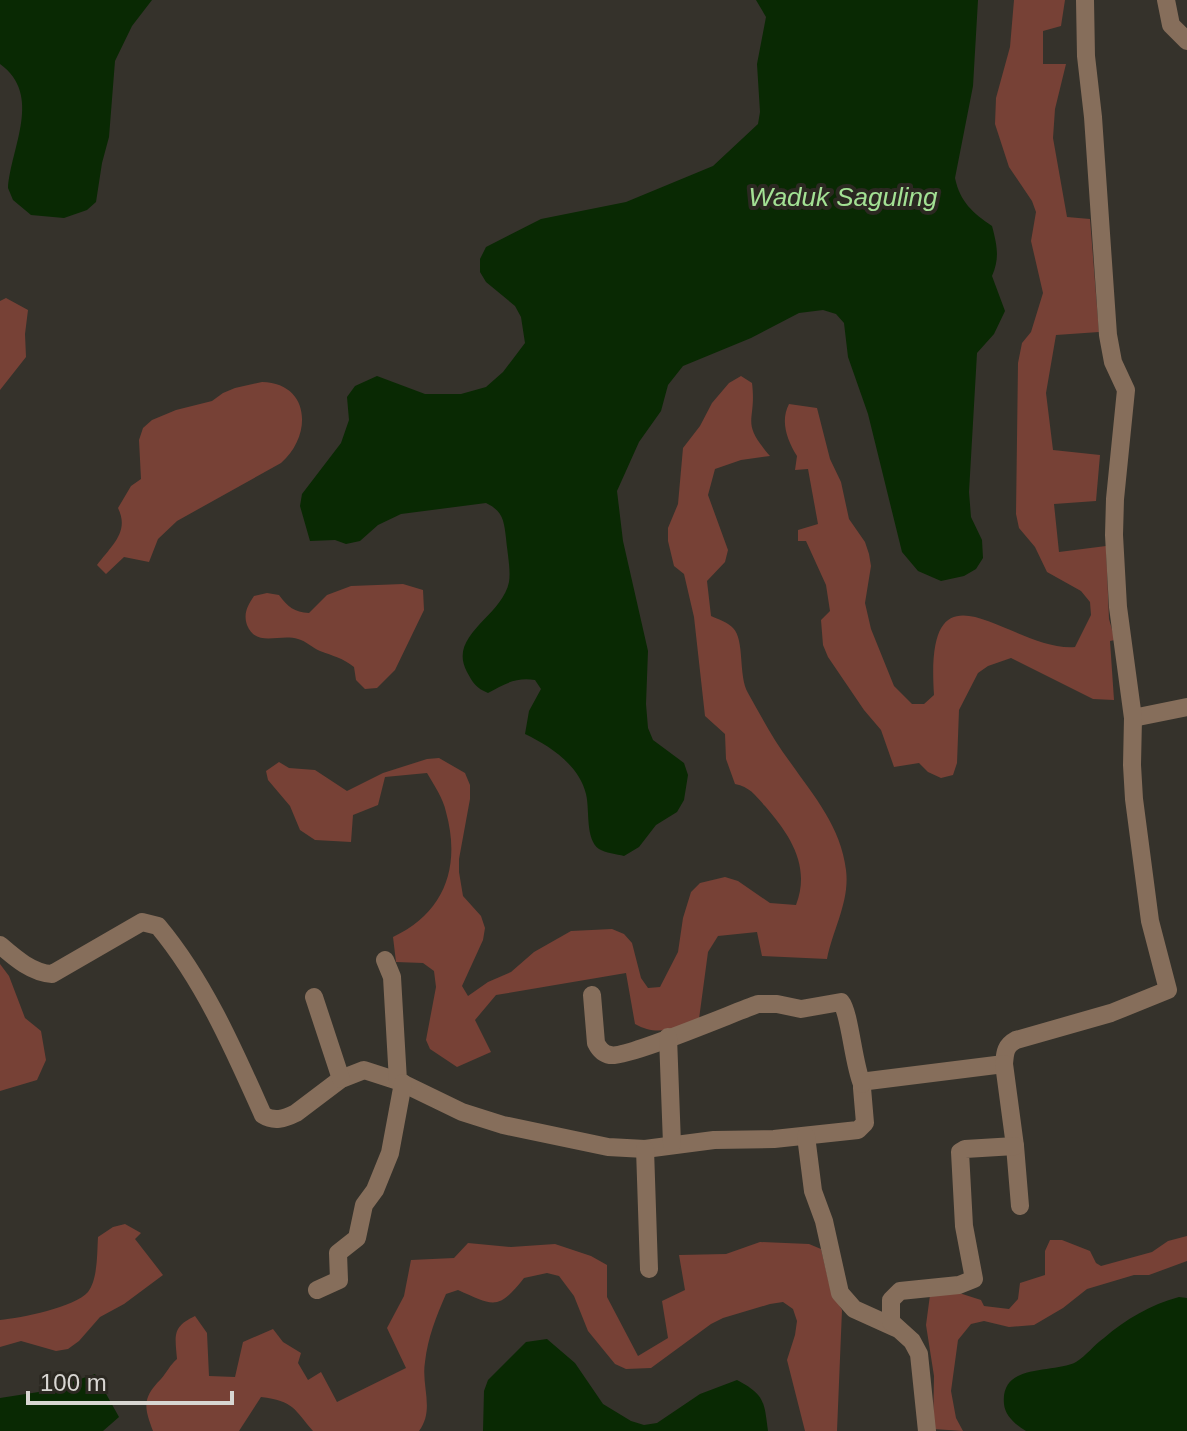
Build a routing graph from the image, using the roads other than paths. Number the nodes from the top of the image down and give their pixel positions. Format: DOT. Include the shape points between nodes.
graph roads {
  1 [pos="1085,0"];
  2 [pos="1166,0"];
  3 [pos="1187,41"];
  4 [pos="1187,707"];
  5 [pos="1133,718"];
  6 [pos="0,945"];
  7 [pos="385,960"];
  8 [pos="1187,986"];
  9 [pos="1168,990"];
  10 [pos="592,995"];
  11 [pos="314,997"];
  12 [pos="668,1037"];
  13 [pos="1004,1064"];
  14 [pos="341,1079"];
  15 [pos="400,1082"];
  16 [pos="862,1084"];
  17 [pos="806,1136"];
  18 [pos="672,1144"];
  19 [pos="1015,1146"];
  20 [pos="645,1149"];
  21 [pos="1020,1206"];
  22 [pos="649,1269"];
  23 [pos="317,1290"];
  24 [pos="896,1328"];
  25 [pos="927,1431"];
  1 -- 5 [label="street" via="1108,335 1126,390 1114,535"];
  2 -- 3 [label="street" via="1171,25"];
  4 -- 5 [label="street"];
  5 -- 9 [label="street" via="1142,877"];
  6 -- 14 [label="street" via="37,971 52,974 142,922 153,923 195,979 263,1115 288,1117"];
  7 -- 15 [label="street" via="392,977"];
  8 -- 9 [label="street"];
  9 -- 13 [label="street" via="1111,1013 1016,1040 1005,1050"];
  10 -- 12 [label="street" via="596,1043 605,1053 624,1055"];
  11 -- 14 [label="street"];
  12 -- 16 [label="street" via="758,1004 801,1009 841,1002"];
  12 -- 18 [label="street"];
  13 -- 16 [label="street"];
  13 -- 19 [label="street"];
  14 -- 15 [label="street" via="364,1070"];
  15 -- 20 [label="street" via="503,1125 608,1147"];
  15 -- 23 [label="street" via="393,1144 364,1205 360,1231 338,1253 339,1280"];
  16 -- 17 [label="street" via="863,1126"];
  17 -- 18 [label="street"];
  17 -- 24 [label="street" via="813,1191 840,1293 854,1309"];
  18 -- 20 [label="street"];
  19 -- 21 [label="street"];
  19 -- 24 [label="street" via="960,1152 964,1226 974,1279 900,1291 889,1309"];
  20 -- 22 [label="street"];
  24 -- 25 [label="street" via="919,1354"];
}
